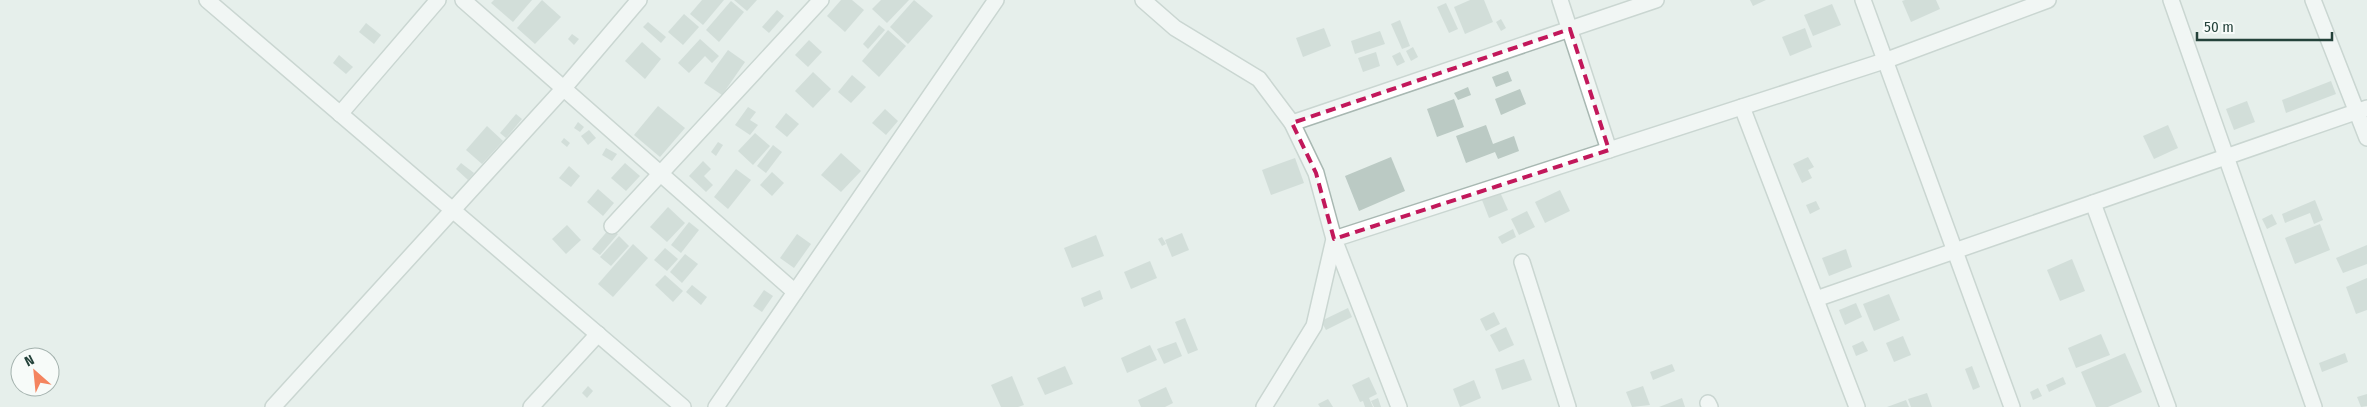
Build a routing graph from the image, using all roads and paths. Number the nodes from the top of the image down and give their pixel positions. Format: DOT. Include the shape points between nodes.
graph roads {
  1 [pos="207,0"];
  2 [pos="438,0"];
  3 [pos="463,0"];
  4 [pos="639,0"];
  5 [pos="821,0"];
  6 [pos="996,0"];
  7 [pos="1143,0"];
  8 [pos="1560,0"];
  9 [pos="1656,0"];
  10 [pos="1863,0"];
  11 [pos="2048,0"];
  12 [pos="2171,0"];
  13 [pos="2313,0"];
  14 [pos="1570,29"];
  15 [pos="1887,60"];
  16 [pos="564,88"];
  17 [pos="1742,107"];
  18 [pos="2362,110"];
  19 [pos="340,114"];
  20 [pos="1292,123"];
  21 [pos="2367,138"];
  22 [pos="1609,150"];
  23 [pos="2226,157"];
  24 [pos="660,175"];
  25 [pos="2093,203"];
  26 [pos="453,210"];
  27 [pos="612,226"];
  28 [pos="1334,239"];
  29 [pos="1954,251"];
  30 [pos="1522,262"];
  31 [pos="795,292"];
  32 [pos="1816,299"];
  33 [pos="598,334"];
  34 [pos="273,407"];
  35 [pos="531,407"];
  36 [pos="683,407"];
  37 [pos="716,407"];
  38 [pos="1264,407"];
  39 [pos="1399,407"];
  40 [pos="1568,407"];
  41 [pos="1857,407"];
  42 [pos="2012,407"];
  43 [pos="2168,407"];
  44 [pos="2314,407"];
  1 -- 19 [label="street"];
  2 -- 19 [label="street"];
  3 -- 16 [label="street"];
  4 -- 16 [label="street"];
  5 -- 24 [label="street"];
  6 -- 31 [label="street"];
  7 -- 20 [label="street" via="1175,28 1259,78"];
  8 -- 14 [label="street"];
  9 -- 14 [label="street"];
  10 -- 15 [label="street"];
  11 -- 15 [label="street"];
  12 -- 23 [label="street"];
  13 -- 18 [label="street"];
  14 -- 20 [label="street"];
  14 -- 22 [label="street"];
  15 -- 17 [label="street"];
  15 -- 29 [label="street"];
  16 -- 24 [label="street"];
  16 -- 26 [label="street"];
  17 -- 22 [label="street"];
  17 -- 32 [label="street"];
  18 -- 21 [label="street"];
  18 -- 23 [label="street"];
  19 -- 26 [label="street"];
  20 -- 28 [label="street" via="1316,173"];
  22 -- 28 [label="street"];
  23 -- 25 [label="street"];
  23 -- 44 [label="street"];
  24 -- 27 [label="street"];
  24 -- 31 [label="street"];
  25 -- 29 [label="street"];
  25 -- 43 [label="street"];
  26 -- 33 [label="street"];
  26 -- 34 [label="street"];
  28 -- 38 [label="street" via="1314,326"];
  28 -- 39 [label="street"];
  29 -- 32 [label="street"];
  29 -- 42 [label="street"];
  30 -- 40 [label="street"];
  31 -- 37 [label="street"];
  32 -- 41 [label="street"];
  33 -- 35 [label="street"];
  33 -- 36 [label="street"];
}
